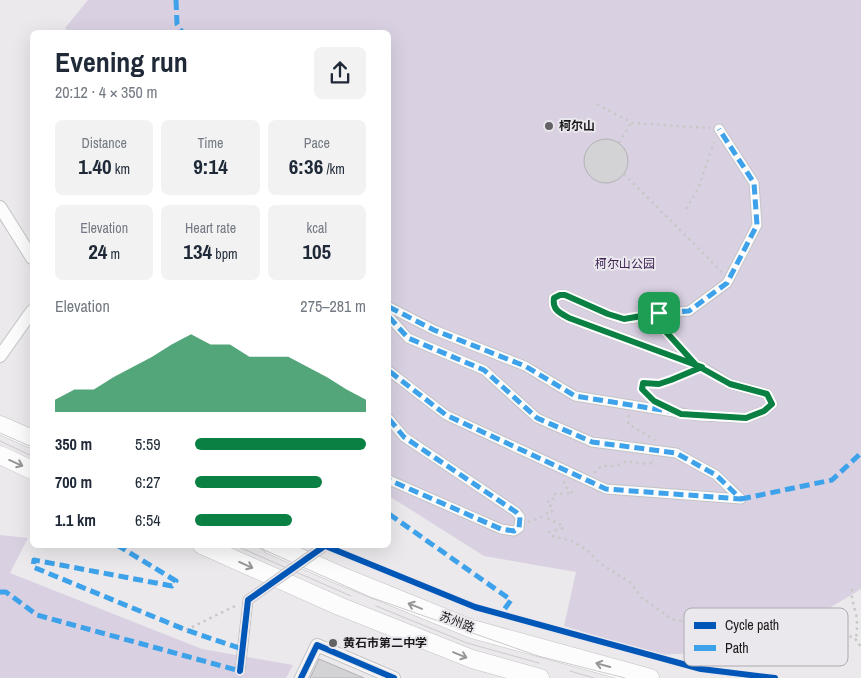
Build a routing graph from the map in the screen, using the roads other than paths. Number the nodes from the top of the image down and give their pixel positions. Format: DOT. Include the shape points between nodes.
graph roads {
  1 [pos="720,129"];
  2 [pos="0,207"];
  3 [pos="30,255"];
  4 [pos="391,308"];
  5 [pos="30,314"];
  6 [pos="391,319"];
  7 [pos="0,356"];
  8 [pos="391,373"];
  9 [pos="391,421"];
  10 [pos="0,425"];
  11 [pos="30,438"];
  12 [pos="0,455"];
  13 [pos="30,469"];
  14 [pos="391,481"];
  15 [pos="209,548"];
  16 [pos="278,548"];
  17 [pos="322,548"];
  18 [pos="240,671"];
  19 [pos="528,676"];
  20 [pos="301,678"];
  21 [pos="394,678"];
  22 [pos="650,678"];
  1 -- 4 [label="street" via="754,183 757,225 729,279 689,311 624,319 565,295 554,298 553,304 556,310 569,318 699,366 730,384 767,394 772,404 764,411 746,418 681,414 575,396 525,366 434,330"];
  2 -- 3 [label="street"];
  5 -- 7 [label="street"];
  6 -- 8 [label="street" via="408,338 484,370 538,418 592,442 676,453 716,475 741,499 606,489 446,415"];
  9 -- 14 [label="street" via="404,437 516,512 520,524 514,531 501,529"];
  10 -- 11 [label="main road"];
  12 -- 13 [label="main road, one-way"];
  15 -- 19 [label="main road, one-way" via="339,606 472,659"];
  22 -- 16 [label="main road, 苏州路, one-way" via="472,629"];
  17 -- 18 [label="street, bridge" via="248,600"];
  20 -- 21 [label="street" via="317,645"];
}
